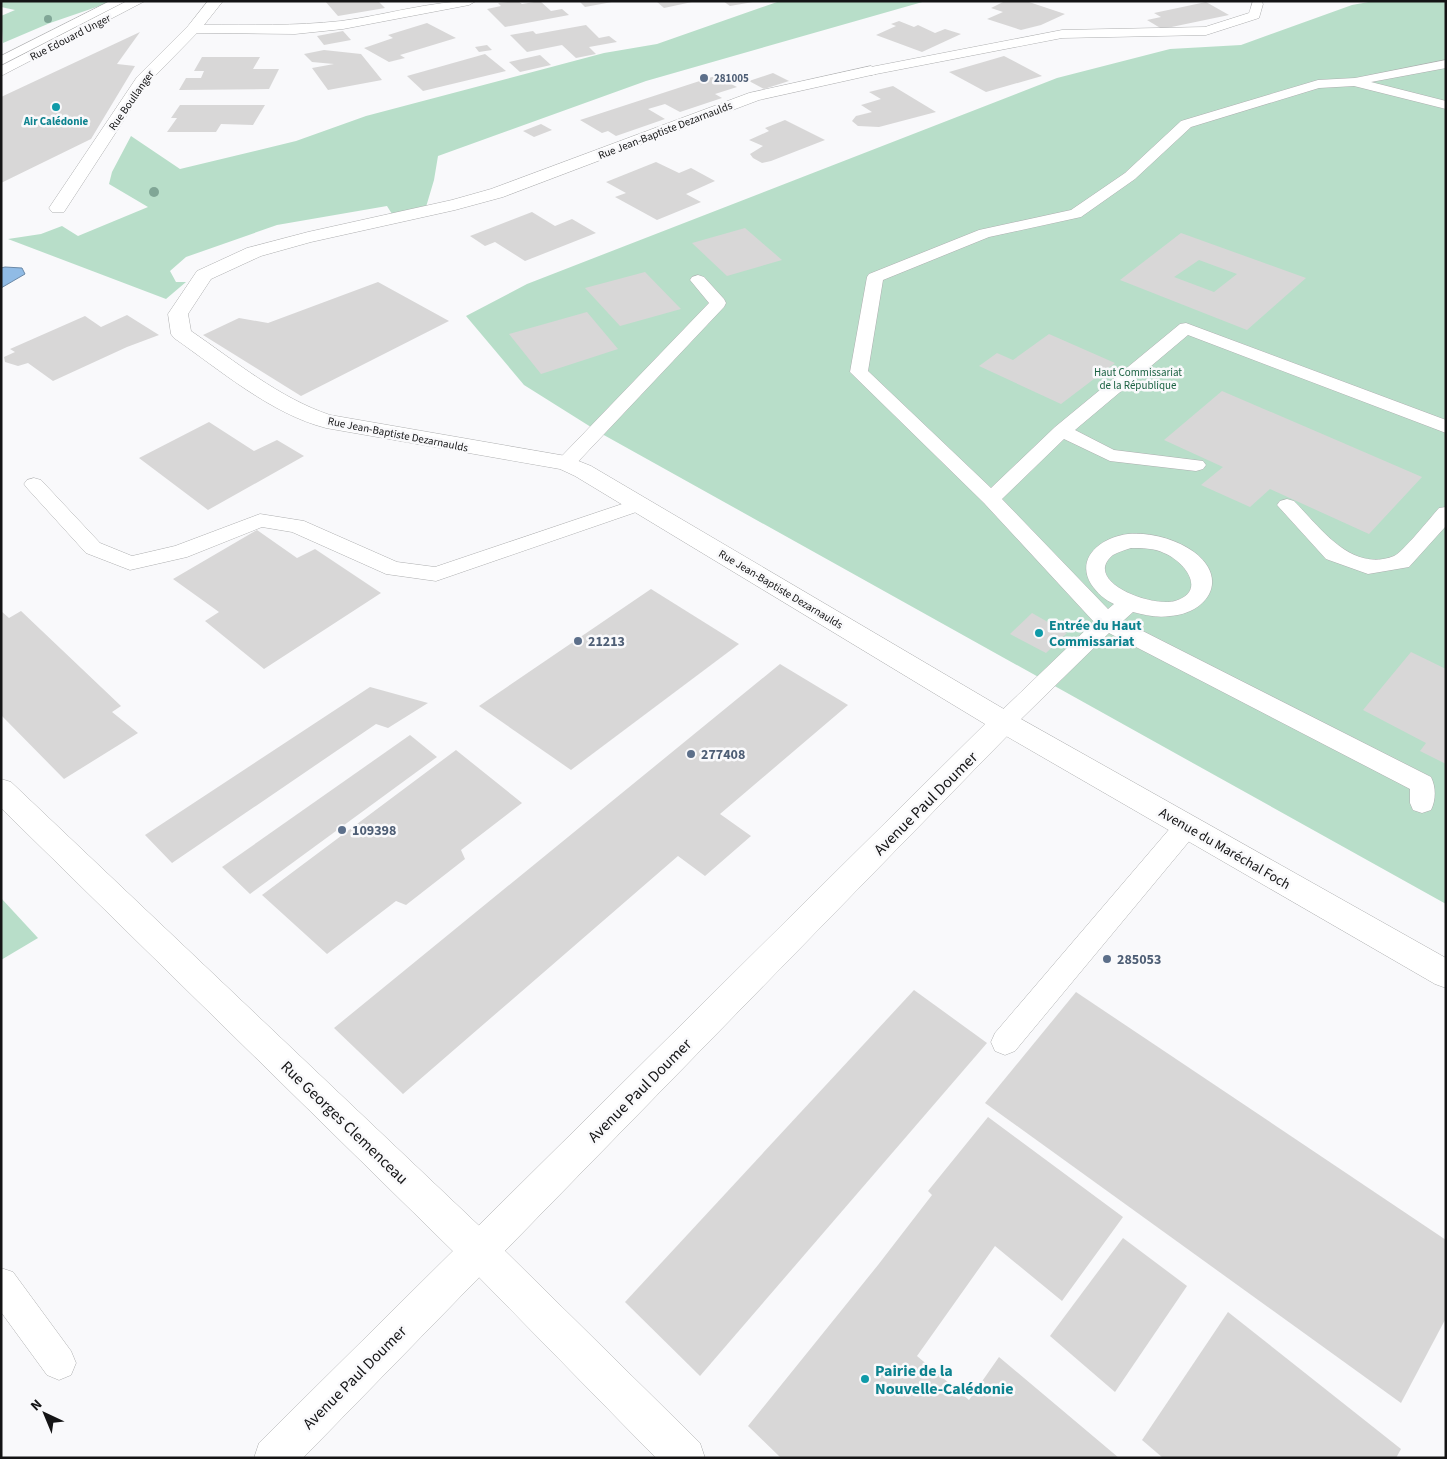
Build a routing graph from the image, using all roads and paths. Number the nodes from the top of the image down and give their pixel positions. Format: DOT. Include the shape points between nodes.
graph roads {
  1 [pos="138,1"];
  2 [pos="216,1"];
  3 [pos="469,1"];
  4 [pos="1257,4"];
  5 [pos="118,7"];
  6 [pos="77,24"];
  7 [pos="194,29"];
  8 [pos="1,52"];
  9 [pos="1,61"];
  10 [pos="1446,64"];
  11 [pos="871,70"];
  12 [pos="1,72"];
  13 [pos="1354,82"];
  14 [pos="1446,105"];
  15 [pos="58,208"];
  16 [pos="698,280"];
  17 [pos="1446,427"];
  18 [pos="1062,431"];
  19 [pos="566,463"];
  20 [pos="1196,465"];
  21 [pos="34,484"];
  22 [pos="991,499"];
  23 [pos="638,505"];
  24 [pos="1287,505"];
  25 [pos="1446,513"];
  26 [pos="1128,604"];
  27 [pos="1107,622"];
  28 [pos="1004,722"];
  29 [pos="1,790"];
  30 [pos="1422,803"];
  31 [pos="1187,826"];
  32 [pos="1446,974"];
  33 [pos="1005,1042"];
  34 [pos="479,1251"];
  35 [pos="1,1284"];
  36 [pos="59,1363"];
  37 [pos="274,1458"];
  38 [pos="685,1458"];
  1 -- 5 [label="street, Rue Edouard Unger"];
  2 -- 7 [label="street, Rue Boullanger"];
  3 -- 7 [label="street" via="343,25 295,30"];
  4 -- 11 [label="lane" via="1255,15 1206,31 1062,34"];
  5 -- 6 [label="lane"];
  5 -- 12 [label="street, Rue Edouard Unger"];
  6 -- 8 [label="lane" via="48,32"];
  6 -- 9 [label="lane"];
  7 -- 15 [label="street, Rue Boullanger" via="142,80"];
  10 -- 13 [label="lane"];
  11 -- 19 [label="street, Rue Jean-Baptiste Dezarnaulds" via="755,96 488,196 254,252 204,275 178,314 181,334 302,413 401,436"];
  13 -- 14 [label="lane"];
  13 -- 22 [label="lane" via="1318,84 1186,124 1130,176 1076,214 985,233 875,278 859,372"];
  16 -- 19 [label="lane" via="718,303"];
  17 -- 18 [label="lane" via="1186,328"];
  18 -- 20 [label="lane" via="1110,455"];
  18 -- 22 [label="lane"];
  19 -- 23 [label="street, Rue Jean-Baptiste Dezarnaulds"];
  21 -- 23 [label="lane" via="93,548 130,563 180,552 260,520 298,526 393,570 436,574"];
  22 -- 27 [label="lane"];
  23 -- 28 [label="street, Rue Jean-Baptiste Dezarnaulds"];
  24 -- 25 [label="lane" via="1333,554 1368,567 1402,562"];
  26 -- 26 [label="lane" via="1146,610 1179,608 1201,593 1200,571 1192,560 1163,544 1128,541 1114,545 1102,552 1096,574 1112,596"];
  26 -- 27 [label="lane"];
  27 -- 28 [label="lane"];
  27 -- 30 [label="lane" via="1422,784"];
  28 -- 31 [label="street, Avenue du Maréchal Foch"];
  28 -- 34 [label="street, Avenue Paul Doumer"];
  29 -- 34 [label="street, Rue Georges Clemenceau"];
  31 -- 32 [label="street, Avenue du Maréchal Foch"];
  31 -- 33 [label="lane"];
  34 -- 37 [label="street, Avenue Paul Doumer"];
  34 -- 38 [label="street, Rue Georges Clemenceau"];
  35 -- 36 [label="lane"];
}
